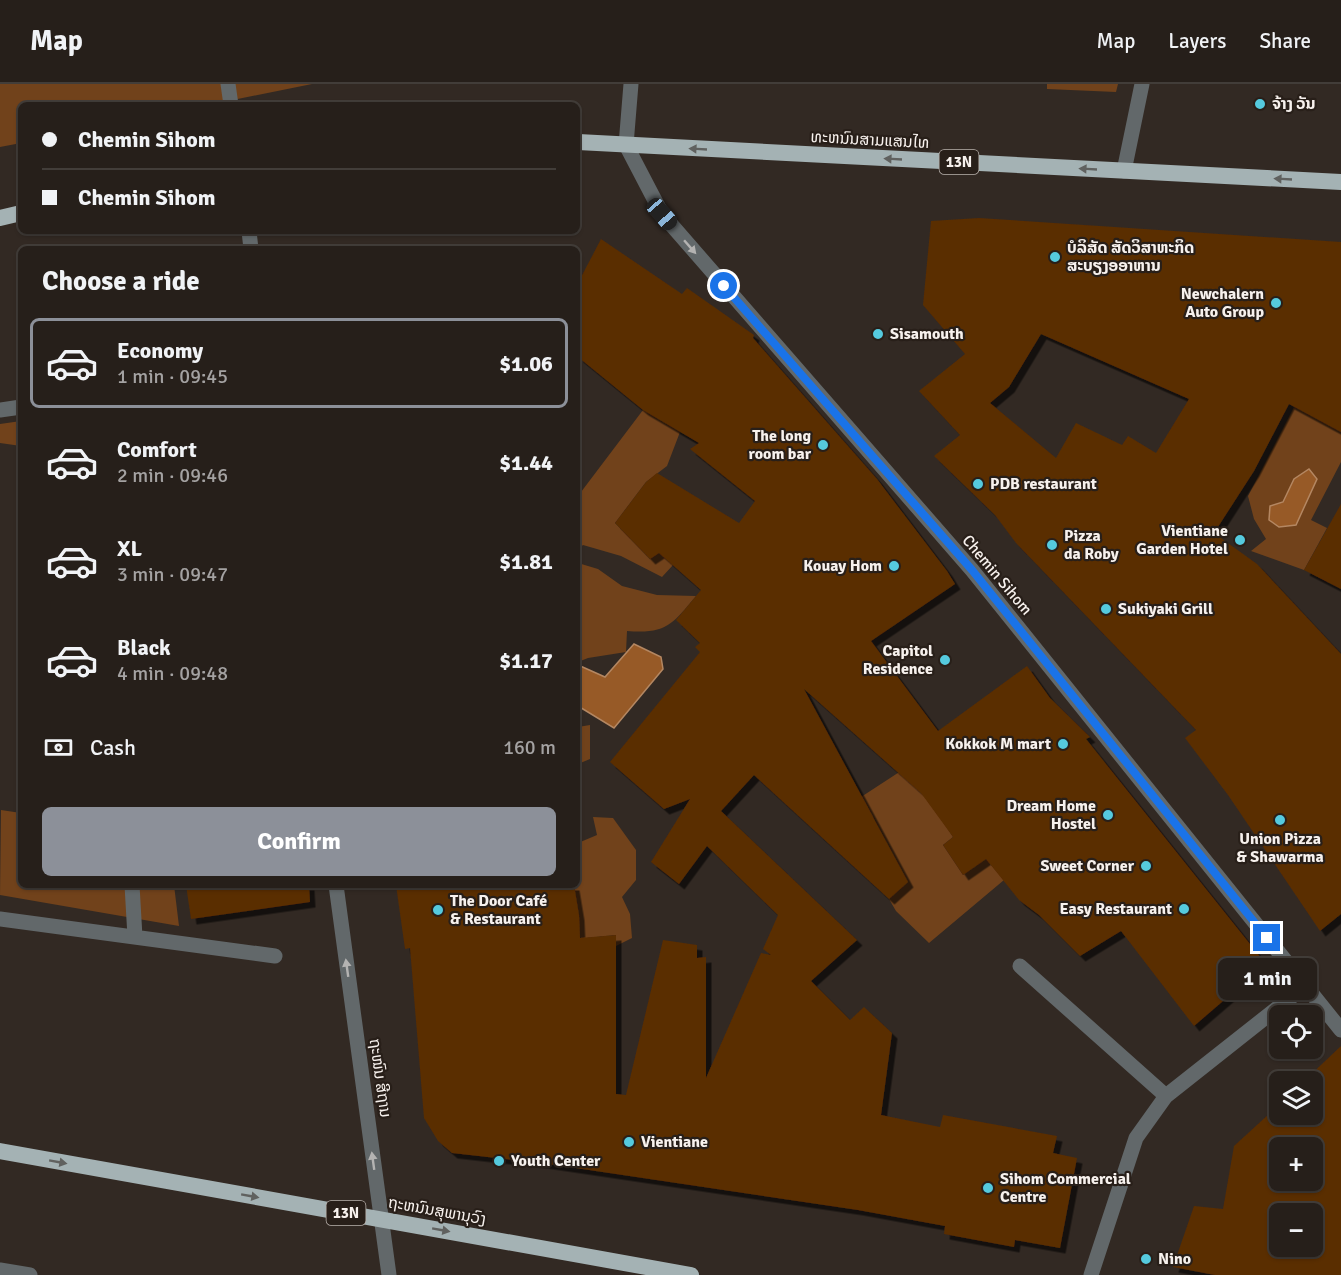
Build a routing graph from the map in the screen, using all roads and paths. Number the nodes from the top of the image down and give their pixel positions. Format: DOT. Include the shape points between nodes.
graph roads {
  1 [pos="228,84"];
  2 [pos="631,84"];
  3 [pos="1142,84"];
  4 [pos="231,102"];
  5 [pos="580,142"];
  6 [pos="626,145"];
  7 [pos="1124,171"];
  8 [pos="1341,182"];
  9 [pos="18,214"];
  10 [pos="0,218"];
  11 [pos="18,407"];
  12 [pos="0,410"];
  13 [pos="132,888"];
  14 [pos="336,888"];
  15 [pos="0,919"];
  16 [pos="135,937"];
  17 [pos="275,956"];
  18 [pos="1020,966"];
  19 [pos="1304,987"];
  20 [pos="1341,1029"];
  21 [pos="1166,1096"];
  22 [pos="0,1151"];
  23 [pos="381,1219"];
  24 [pos="0,1270"];
  25 [pos="30,1275"];
  26 [pos="389,1275"];
  27 [pos="691,1275"];
  28 [pos="1091,1275"];
  1 -- 4 [label="street"];
  2 -- 6 [label="street"];
  3 -- 7 [label="street"];
  5 -- 6 [label="highway, ທະຫນົນສາມແສນໄທ / 13N"];
  7 -- 6 [label="highway, ທະຫນົນສາມແສນໄທ / 13N, one-way"];
  6 -- 19 [label="street, Chemin Sihom, one-way" via="662,214 972,570"];
  8 -- 7 [label="highway, ທະຫນົນສາມແສນໄທ / 13N, one-way"];
  9 -- 10 [label="highway"];
  11 -- 12 [label="street"];
  13 -- 16 [label="street"];
  23 -- 14 [label="street, ຖະໜົນ ສີຖານ, one-way"];
  15 -- 16 [label="street"];
  16 -- 17 [label="street"];
  18 -- 21 [label="street"];
  19 -- 20 [label="street, Chemin Sihom"];
  19 -- 21 [label="street"];
  21 -- 28 [label="street" via="1136,1138"];
  22 -- 23 [label="highway, ຖະຫນົນສຸພານຸວົງ / 13N, one-way"];
  23 -- 26 [label="street, ຖະໜົນ ສີຖານ"];
  23 -- 27 [label="highway, ຖະຫນົນສຸພານຸວົງ / 13N, one-way"];
  24 -- 25 [label="street"];
}
